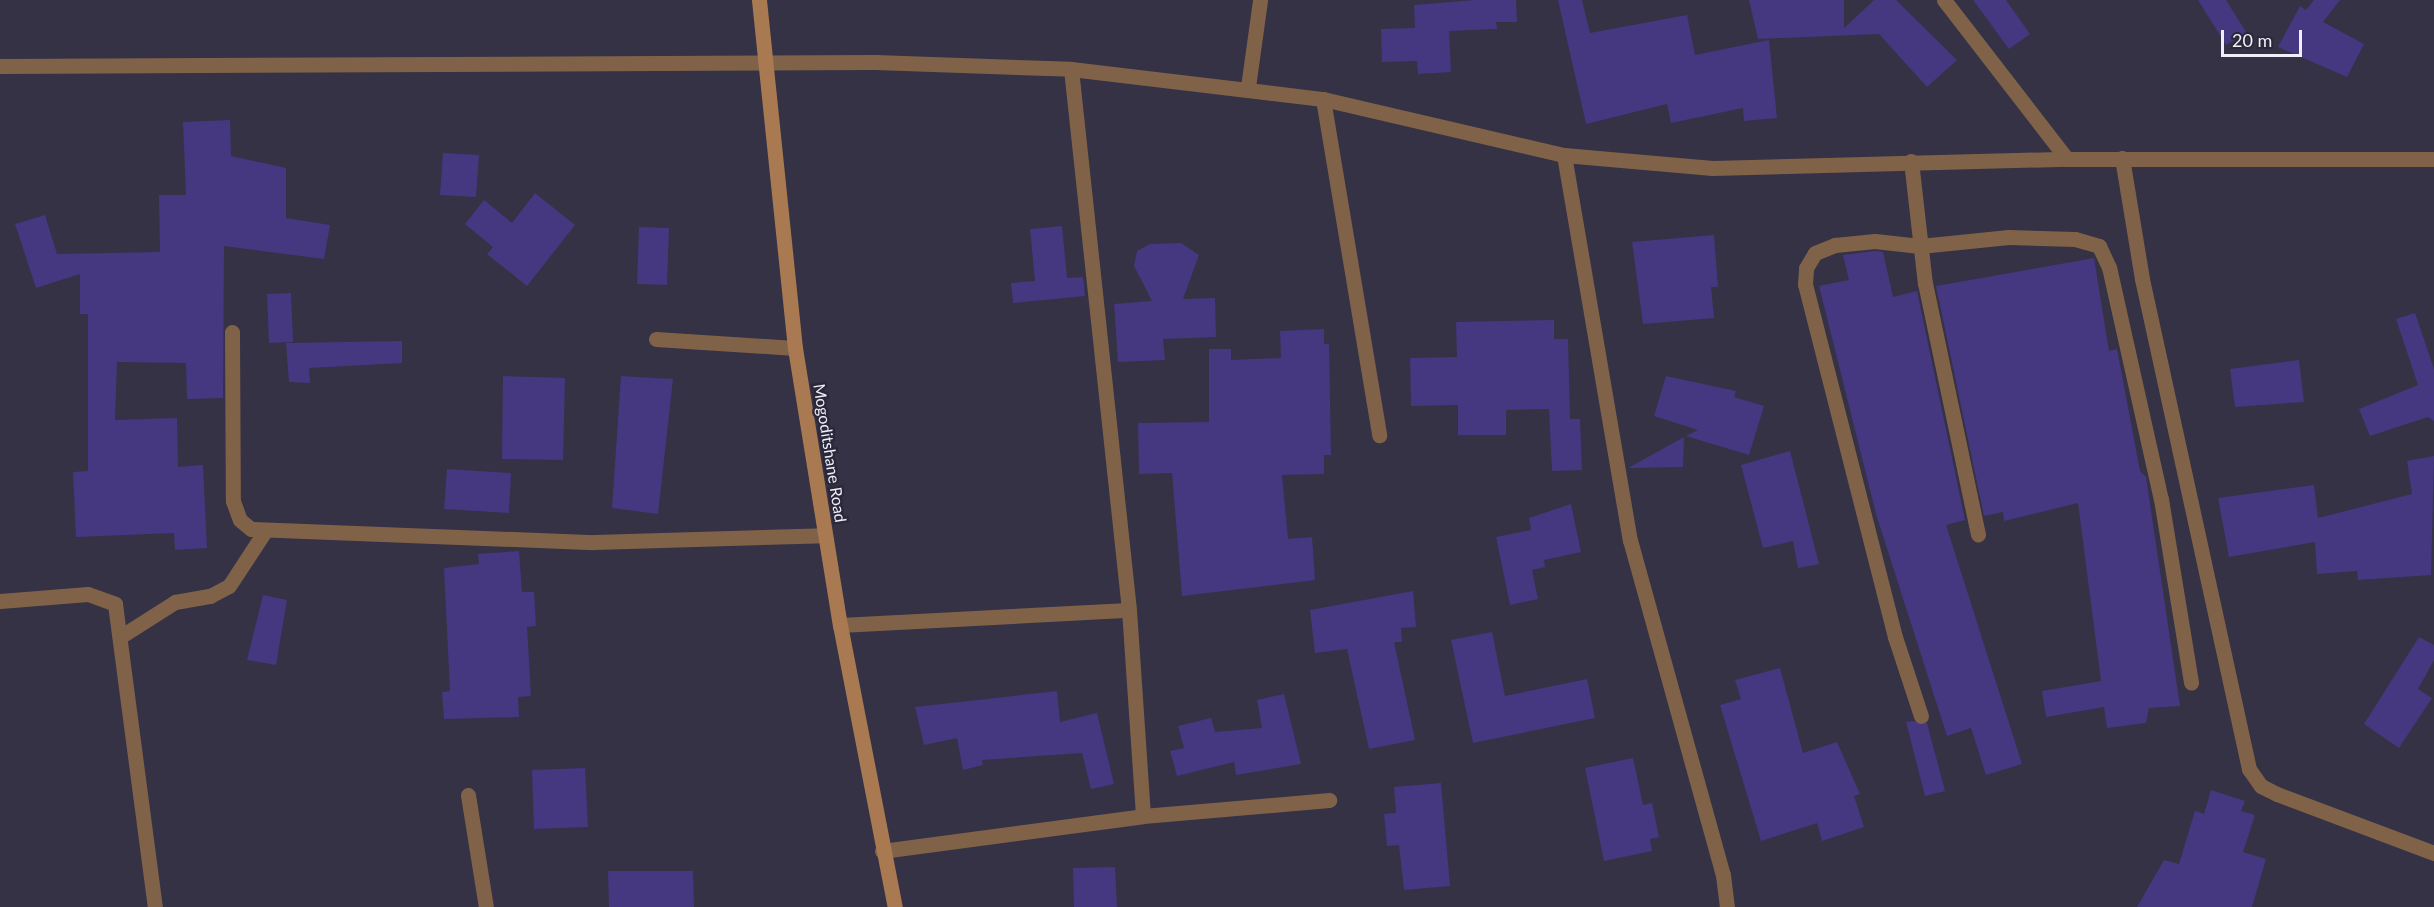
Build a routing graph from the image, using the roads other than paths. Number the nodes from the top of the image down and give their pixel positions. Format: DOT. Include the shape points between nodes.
graph roads {
  1 [pos="759,0"];
  2 [pos="1260,0"];
  3 [pos="1944,0"];
  4 [pos="764,64"];
  5 [pos="0,66"];
  6 [pos="1071,69"];
  7 [pos="1248,87"];
  8 [pos="1323,99"];
  9 [pos="1564,155"];
  10 [pos="2122,158"];
  11 [pos="2067,159"];
  12 [pos="2434,159"];
  13 [pos="1911,161"];
  14 [pos="1920,246"];
  15 [pos="232,332"];
  16 [pos="656,339"];
  17 [pos="795,348"];
  18 [pos="1379,435"];
  19 [pos="265,531"];
  20 [pos="1978,534"];
  21 [pos="825,535"];
  22 [pos="0,601"];
  23 [pos="1129,610"];
  24 [pos="840,625"];
  25 [pos="123,635"];
  26 [pos="2192,683"];
  27 [pos="1921,716"];
  28 [pos="468,795"];
  29 [pos="1329,800"];
  30 [pos="1143,816"];
  31 [pos="882,851"];
  32 [pos="2434,853"];
  33 [pos="155,907"];
  34 [pos="486,907"];
  35 [pos="895,907"];
  36 [pos="1727,907"];
  1 -- 4 [label="main road, Mogoditshane Road"];
  2 -- 7 [label="street"];
  3 -- 11 [label="street"];
  4 -- 5 [label="street"];
  4 -- 6 [label="street" via="875,62"];
  4 -- 17 [label="main road, Mogoditshane Road"];
  6 -- 7 [label="street"];
  6 -- 23 [label="street"];
  7 -- 8 [label="street"];
  8 -- 9 [label="street"];
  8 -- 18 [label="street"];
  9 -- 13 [label="street" via="1712,168"];
  9 -- 36 [label="street" via="1630,540 1723,875"];
  10 -- 11 [label="street"];
  10 -- 12 [label="street"];
  10 -- 32 [label="street" via="2145,291 2249,769 2261,786 2277,794"];
  11 -- 13 [label="street"];
  13 -- 14 [label="street"];
  14 -- 20 [label="street"];
  14 -- 26 [label="street" via="2009,237 2074,239 2099,246 2109,267 2161,499"];
  14 -- 27 [label="street" via="1875,241 1835,245 1815,253 1806,268 1805,284 1895,637"];
  15 -- 19 [label="street" via="233,501 240,520"];
  16 -- 17 [label="street"];
  17 -- 21 [label="main road, Mogoditshane Road"];
  19 -- 21 [label="street" via="594,543"];
  19 -- 25 [label="street" via="229,586 210,596 175,602"];
  21 -- 24 [label="main road, Mogoditshane Road"];
  22 -- 25 [label="street" via="99,595 115,604"];
  23 -- 24 [label="street"];
  23 -- 30 [label="street"];
  24 -- 31 [label="main road, Mogoditshane Road"];
  25 -- 33 [label="street"];
  28 -- 34 [label="street"];
  29 -- 30 [label="street"];
  30 -- 31 [label="street"];
  31 -- 35 [label="main road, Mogoditshane Road"];
}
